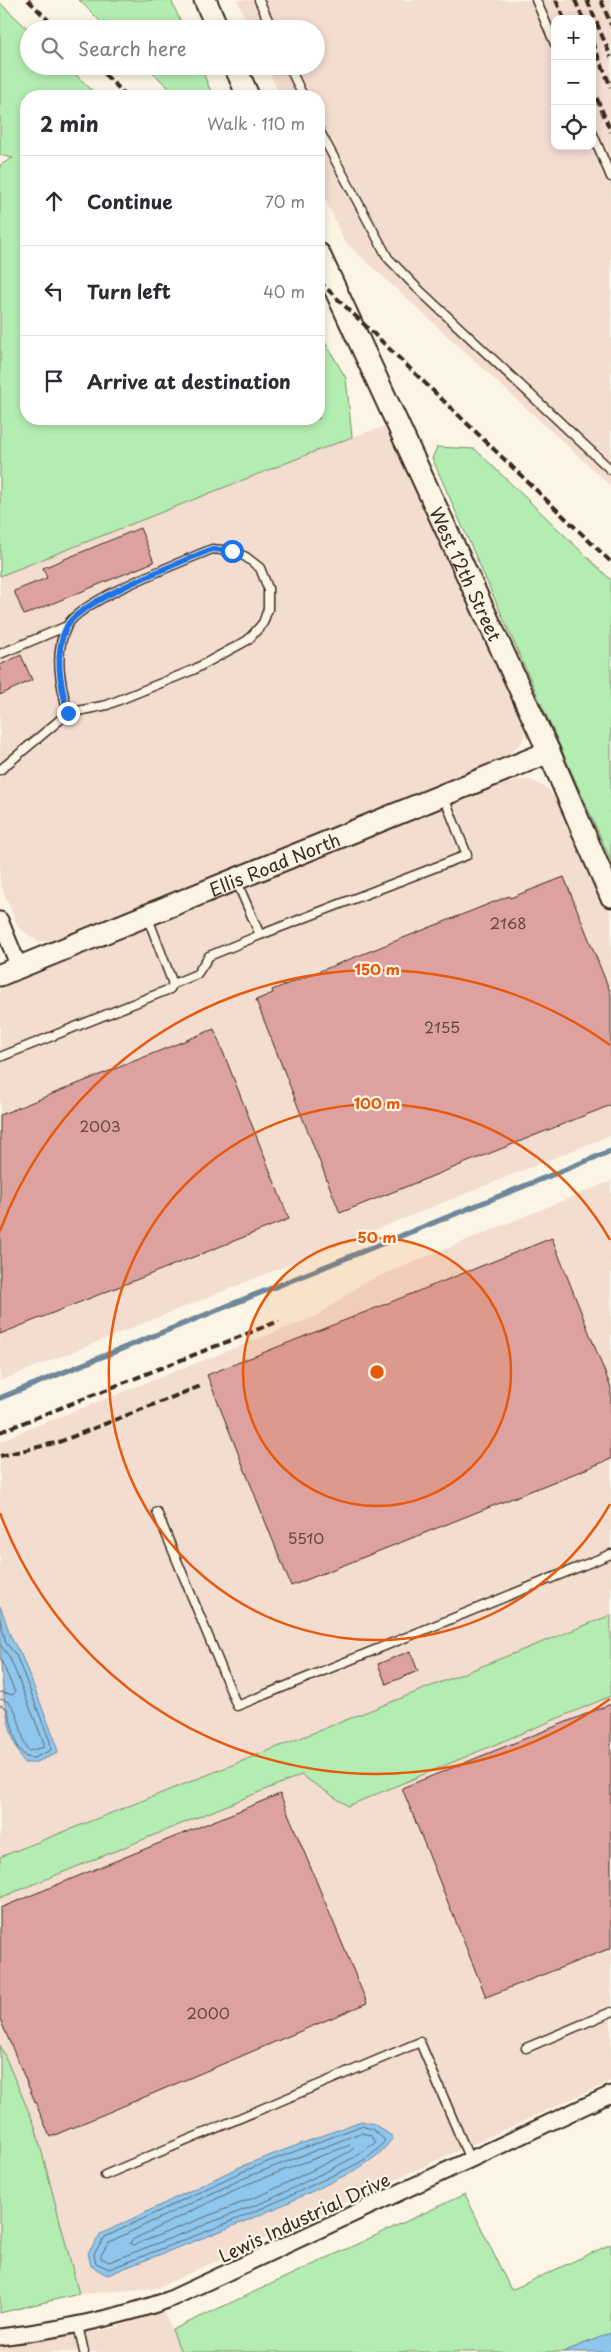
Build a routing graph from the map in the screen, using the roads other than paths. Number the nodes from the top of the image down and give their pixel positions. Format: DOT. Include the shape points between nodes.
graph roads {
  1 [pos="205,0"];
  2 [pos="259,0"];
  3 [pos="536,0"];
  4 [pos="214,20"];
  5 [pos="268,20"];
  6 [pos="551,35"];
  7 [pos="239,75"];
  8 [pos="293,75"];
  9 [pos="245,90"];
  10 [pos="300,90"];
  11 [pos="325,141"];
  12 [pos="596,141"];
  13 [pos="611,177"];
  14 [pos="325,267"];
  15 [pos="611,470"];
  16 [pos="67,626"];
  17 [pos="0,654"];
  18 [pos="68,713"];
  19 [pos="550,752"];
  20 [pos="0,770"];
  21 [pos="443,796"];
  22 [pos="236,880"];
  23 [pos="611,896"];
  24 [pos="147,916"];
  25 [pos="0,920"];
  26 [pos="260,936"];
  27 [pos="10,971"];
  28 [pos="173,984"];
  29 [pos="0,1057"];
  30 [pos="157,1512"];
  31 [pos="611,1554"];
  32 [pos="611,2012"];
  33 [pos="526,2048"];
  34 [pos="611,2094"];
  35 [pos="470,2160"];
  36 [pos="105,2174"];
  37 [pos="78,2325"];
  38 [pos="0,2337"];
  39 [pos="84,2352"];
  1 -- 4 [label="street"];
  2 -- 5 [label="lane"];
  3 -- 6 [label="lane"];
  7 -- 9 [label="street"];
  8 -- 10 [label="lane"];
  11 -- 15 [label="lane" via="388,258"];
  12 -- 13 [label="lane"];
  14 -- 19 [label="street, West 12th Street"];
  16 -- 17 [label="lane"];
  16 -- 18 [label="lane" via="59,662"];
  16 -- 18 [label="lane" via="100,600 212,549 232,551 246,557 260,568 268,588 264,623 248,640 193,670 107,705"];
  18 -- 20 [label="lane"];
  19 -- 21 [label="street, Ellis Road North"];
  19 -- 23 [label="street, West 12th Street"];
  21 -- 22 [label="street, Ellis Road North"];
  21 -- 26 [label="lane" via="467,855"];
  22 -- 24 [label="street, Ellis Road North"];
  22 -- 26 [label="lane"];
  24 -- 27 [label="street, Ellis Road North"];
  24 -- 28 [label="lane"];
  25 -- 27 [label="street"];
  26 -- 28 [label="lane" via="209,956 197,974"];
  28 -- 29 [label="lane" via="170,989"];
  30 -- 31 [label="lane" via="237,1706"];
  32 -- 33 [label="lane"];
  34 -- 35 [label="street, Lewis Industrial Drive"];
  35 -- 36 [label="lane" via="420,2042"];
  35 -- 37 [label="street, Lewis Industrial Drive" via="168,2300"];
  37 -- 38 [label="street, Lewis Industrial Drive"];
  37 -- 39 [label="lane"];
}
